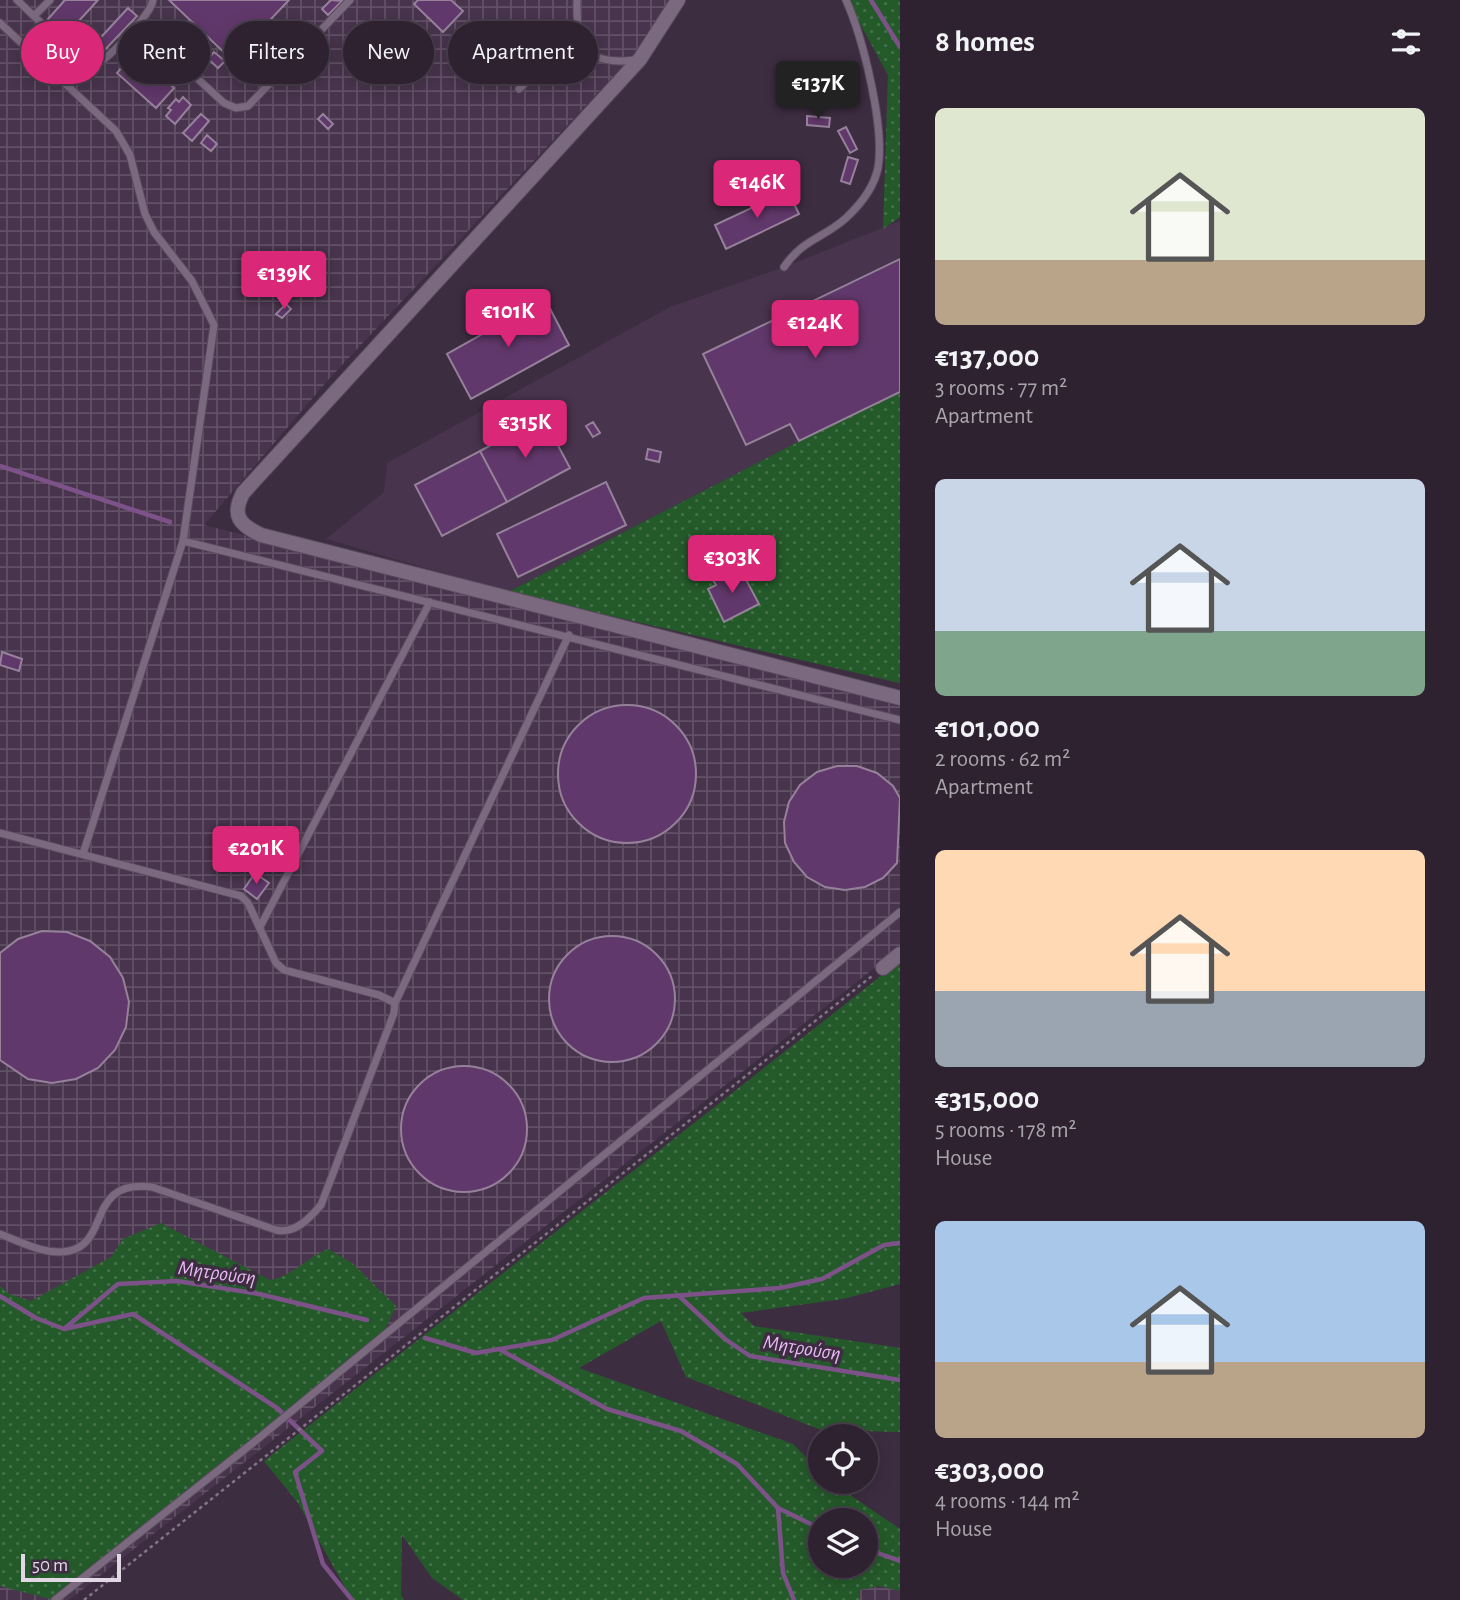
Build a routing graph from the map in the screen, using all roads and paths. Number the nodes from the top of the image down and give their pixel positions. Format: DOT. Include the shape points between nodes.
graph roads {
  1 [pos="17,0"];
  2 [pos="50,0"];
  3 [pos="153,0"];
  4 [pos="349,0"];
  5 [pos="577,0"];
  6 [pos="678,0"];
  7 [pos="846,0"];
  8 [pos="34,16"];
  9 [pos="140,21"];
  10 [pos="576,21"];
  11 [pos="0,23"];
  12 [pos="118,44"];
  13 [pos="598,56"];
  14 [pos="640,60"];
  15 [pos="203,84"];
  16 [pos="524,84"];
  17 [pos="519,89"];
  18 [pos="784,267"];
  19 [pos="183,541"];
  20 [pos="430,602"];
  21 [pos="569,635"];
  22 [pos="900,698"];
  23 [pos="900,720"];
  24 [pos="0,833"];
  25 [pos="83,854"];
  26 [pos="900,912"];
  27 [pos="260,927"];
  28 [pos="900,954"];
  29 [pos="883,968"];
  30 [pos="395,1003"];
  31 [pos="0,1234"];
  32 [pos="55,1600"];
  33 [pos="84,1600"];
  1 -- 8 [label="lane"];
  2 -- 8 [label="lane"];
  3 -- 9 [label="lane"];
  4 -- 15 [label="lane" via="248,106 224,103"];
  5 -- 10 [label="lane"];
  6 -- 14 [label="street"];
  7 -- 18 [label="lane" via="858,26 867,71 879,138 877,170 864,198 844,220 795,250"];
  8 -- 12 [label="lane" via="81,61 92,64 102,60"];
  11 -- 19 [label="lane" via="116,131 130,155 154,232 192,281 214,325"];
  13 -- 14 [label="lane"];
  14 -- 22 [label="street" via="243,493 237,518 261,535"];
  16 -- 17 [label="lane"];
  19 -- 20 [label="lane"];
  19 -- 25 [label="lane"];
  20 -- 21 [label="lane"];
  20 -- 27 [label="lane"];
  21 -- 23 [label="lane"];
  21 -- 30 [label="lane"];
  24 -- 25 [label="lane"];
  25 -- 27 [label="lane" via="230,892 248,903"];
  26 -- 32 [label="lane"];
  27 -- 30 [label="lane" via="276,963 284,970"];
  28 -- 29 [label="street"];
  29 -- 33 [label="path"];
  30 -- 31 [label="lane" via="321,1206 308,1220 292,1229 276,1230 152,1186 132,1184 117,1190 84,1242 71,1251 34,1248"];
}
